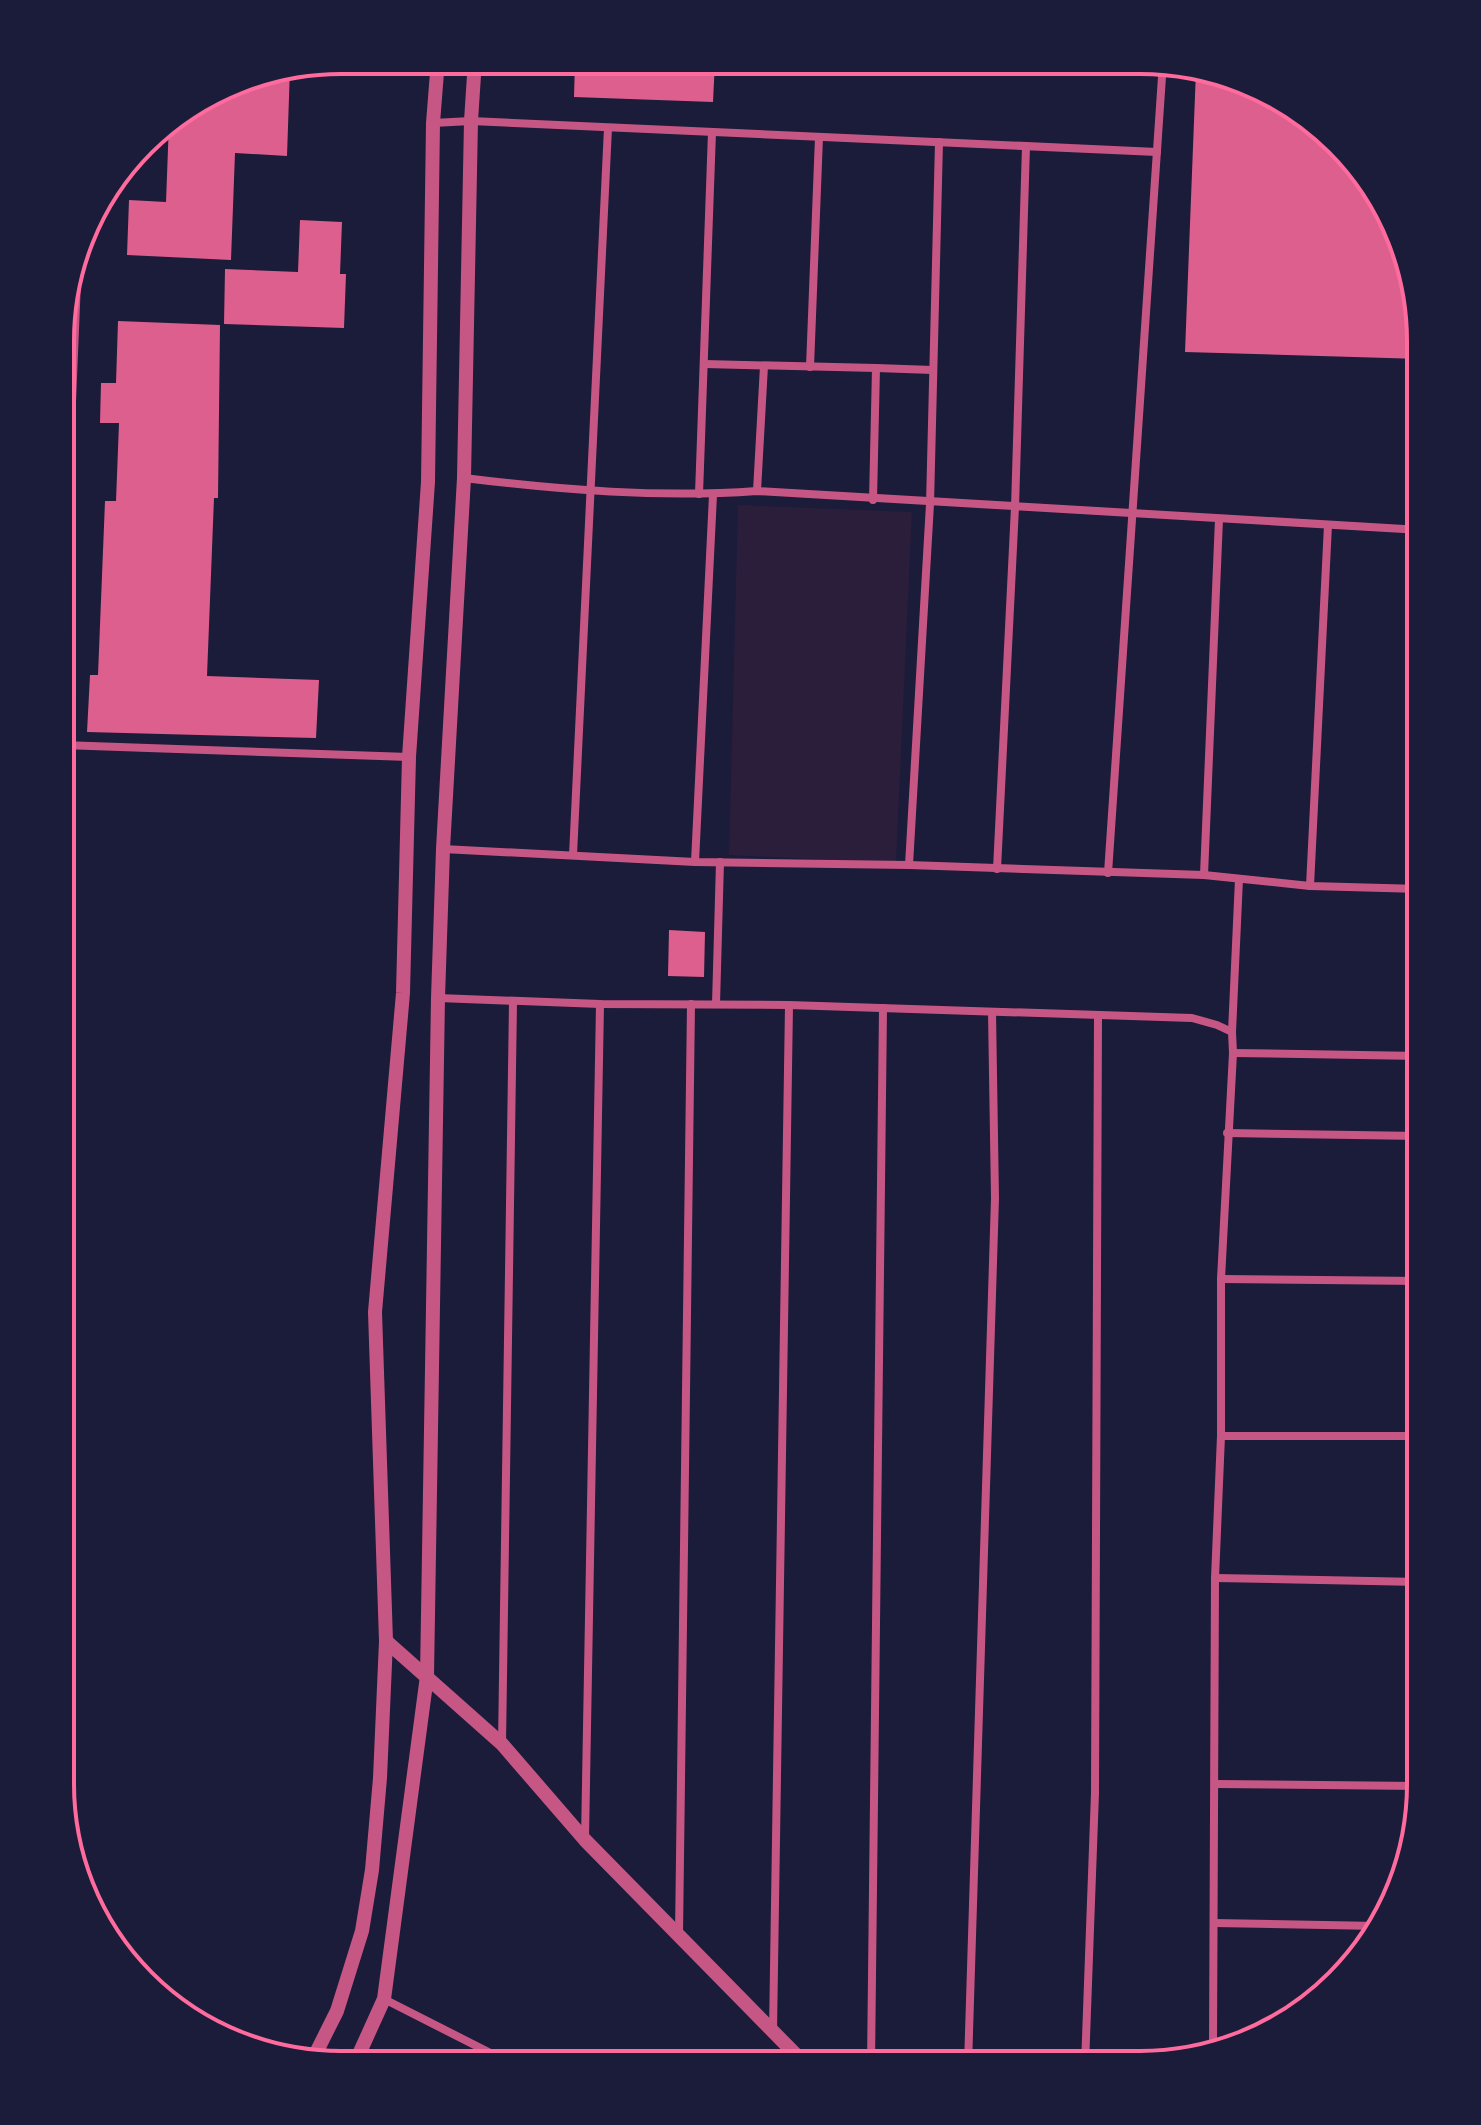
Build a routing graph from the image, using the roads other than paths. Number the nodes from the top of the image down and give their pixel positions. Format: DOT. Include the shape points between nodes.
graph roads {
  1 [pos="437,74"];
  2 [pos="474,74"];
  3 [pos="1162,75"];
  4 [pos="471,121"];
  5 [pos="433,123"];
  6 [pos="608,128"];
  7 [pos="712,132"];
  8 [pos="819,137"];
  9 [pos="939,142"];
  10 [pos="1026,146"];
  11 [pos="1157,152"];
  12 [pos="76,308"];
  13 [pos="74,354"];
  14 [pos="704,364"];
  15 [pos="764,366"];
  16 [pos="810,367"];
  17 [pos="876,368"];
  18 [pos="933,370"];
  19 [pos="464,478"];
  20 [pos="592,490"];
  21 [pos="757,491"];
  22 [pos="699,494"];
  23 [pos="713,495"];
  24 [pos="873,500"];
  25 [pos="930,504"];
  26 [pos="1015,507"];
  27 [pos="1134,512"];
  28 [pos="1219,519"];
  29 [pos="1328,525"];
  30 [pos="1407,529"];
  31 [pos="74,745"];
  32 [pos="409,757"];
  33 [pos="443,849"];
  34 [pos="573,855"];
  35 [pos="695,862"];
  36 [pos="720,862"];
  37 [pos="909,865"];
  38 [pos="997,869"];
  39 [pos="1108,873"];
  40 [pos="1204,875"];
  41 [pos="1239,879"];
  42 [pos="1310,886"];
  43 [pos="1407,889"];
  44 [pos="438,998"];
  45 [pos="513,1002"];
  46 [pos="600,1004"];
  47 [pos="691,1004"];
  48 [pos="716,1004"];
  49 [pos="789,1005"];
  50 [pos="883,1008"];
  51 [pos="992,1012"];
  52 [pos="1098,1016"];
  53 [pos="1232,1032"];
  54 [pos="1233,1053"];
  55 [pos="1407,1056"];
  56 [pos="1227,1133"];
  57 [pos="1406,1136"];
  58 [pos="1221,1279"];
  59 [pos="1406,1281"];
  60 [pos="1221,1436"];
  61 [pos="1406,1436"];
  62 [pos="1215,1578"];
  63 [pos="1406,1582"];
  64 [pos="386,1641"];
  65 [pos="427,1676"];
  66 [pos="502,1744"];
  67 [pos="1215,1784"];
  68 [pos="1406,1786"];
  69 [pos="585,1840"];
  70 [pos="1214,1923"];
  71 [pos="1366,1926"];
  72 [pos="679,1936"];
  73 [pos="384,1999"];
  74 [pos="773,2033"];
  75 [pos="1213,2040"];
  76 [pos="318,2050"];
  77 [pos="360,2051"];
  78 [pos="478,2051"];
  79 [pos="792,2051"];
  80 [pos="871,2051"];
  81 [pos="968,2051"];
  82 [pos="1086,2051"];
  1 -- 5 [label="street"];
  2 -- 4 [label="street"];
  3 -- 11 [label="street"];
  4 -- 5 [label="street"];
  4 -- 6 [label="street"];
  4 -- 19 [label="street"];
  5 -- 32 [label="street" via="428,482"];
  6 -- 7 [label="street"];
  6 -- 20 [label="street"];
  7 -- 8 [label="street"];
  7 -- 14 [label="street"];
  8 -- 9 [label="street"];
  8 -- 16 [label="street"];
  9 -- 10 [label="street"];
  9 -- 18 [label="street"];
  10 -- 11 [label="street"];
  10 -- 26 [label="street"];
  11 -- 27 [label="street"];
  12 -- 13 [label="street"];
  14 -- 15 [label="street"];
  14 -- 22 [label="street"];
  15 -- 16 [label="street"];
  15 -- 21 [label="street"];
  16 -- 17 [label="street"];
  17 -- 18 [label="street"];
  17 -- 24 [label="street"];
  18 -- 25 [label="street"];
  19 -- 20 [label="street"];
  19 -- 33 [label="street"];
  20 -- 22 [label="street"];
  20 -- 34 [label="street"];
  21 -- 23 [label="street"];
  21 -- 24 [label="street"];
  22 -- 23 [label="street"];
  23 -- 35 [label="street"];
  24 -- 25 [label="street"];
  25 -- 26 [label="street"];
  25 -- 37 [label="street"];
  26 -- 27 [label="street"];
  26 -- 38 [label="street"];
  27 -- 28 [label="street"];
  27 -- 39 [label="street"];
  28 -- 29 [label="street"];
  28 -- 40 [label="street"];
  29 -- 30 [label="street"];
  29 -- 42 [label="street"];
  31 -- 32 [label="street"];
  32 -- 64 [label="street" via="403,993 375,1312"];
  33 -- 34 [label="street"];
  33 -- 44 [label="street"];
  34 -- 35 [label="street"];
  35 -- 36 [label="street"];
  36 -- 37 [label="street"];
  36 -- 48 [label="street"];
  37 -- 38 [label="street"];
  38 -- 39 [label="street"];
  39 -- 40 [label="street"];
  40 -- 41 [label="street"];
  41 -- 42 [label="street"];
  41 -- 53 [label="street"];
  42 -- 43 [label="street"];
  44 -- 45 [label="street"];
  44 -- 65 [label="street"];
  45 -- 46 [label="street"];
  45 -- 66 [label="street"];
  46 -- 47 [label="street"];
  46 -- 69 [label="street"];
  47 -- 48 [label="street"];
  47 -- 72 [label="street"];
  48 -- 49 [label="street"];
  49 -- 50 [label="street"];
  49 -- 74 [label="street"];
  50 -- 51 [label="street"];
  50 -- 80 [label="street"];
  51 -- 52 [label="street"];
  51 -- 81 [label="street" via="995,1198"];
  52 -- 53 [label="street" via="1192,1018"];
  52 -- 82 [label="street" via="1095,1793"];
  53 -- 54 [label="street"];
  54 -- 55 [label="street"];
  54 -- 56 [label="street"];
  56 -- 57 [label="street"];
  56 -- 58 [label="street"];
  58 -- 59 [label="street"];
  58 -- 60 [label="street"];
  60 -- 61 [label="street"];
  60 -- 62 [label="street"];
  62 -- 63 [label="street"];
  62 -- 67 [label="street"];
  64 -- 65 [label="street"];
  64 -- 76 [label="street" via="380,1778 362,1931 337,2011"];
  65 -- 66 [label="street"];
  65 -- 73 [label="street"];
  66 -- 69 [label="street"];
  67 -- 68 [label="street"];
  67 -- 70 [label="street"];
  69 -- 72 [label="street"];
  70 -- 71 [label="street"];
  70 -- 75 [label="street"];
  72 -- 74 [label="street"];
  73 -- 77 [label="street"];
  73 -- 78 [label="street"];
  74 -- 79 [label="street"];
}
